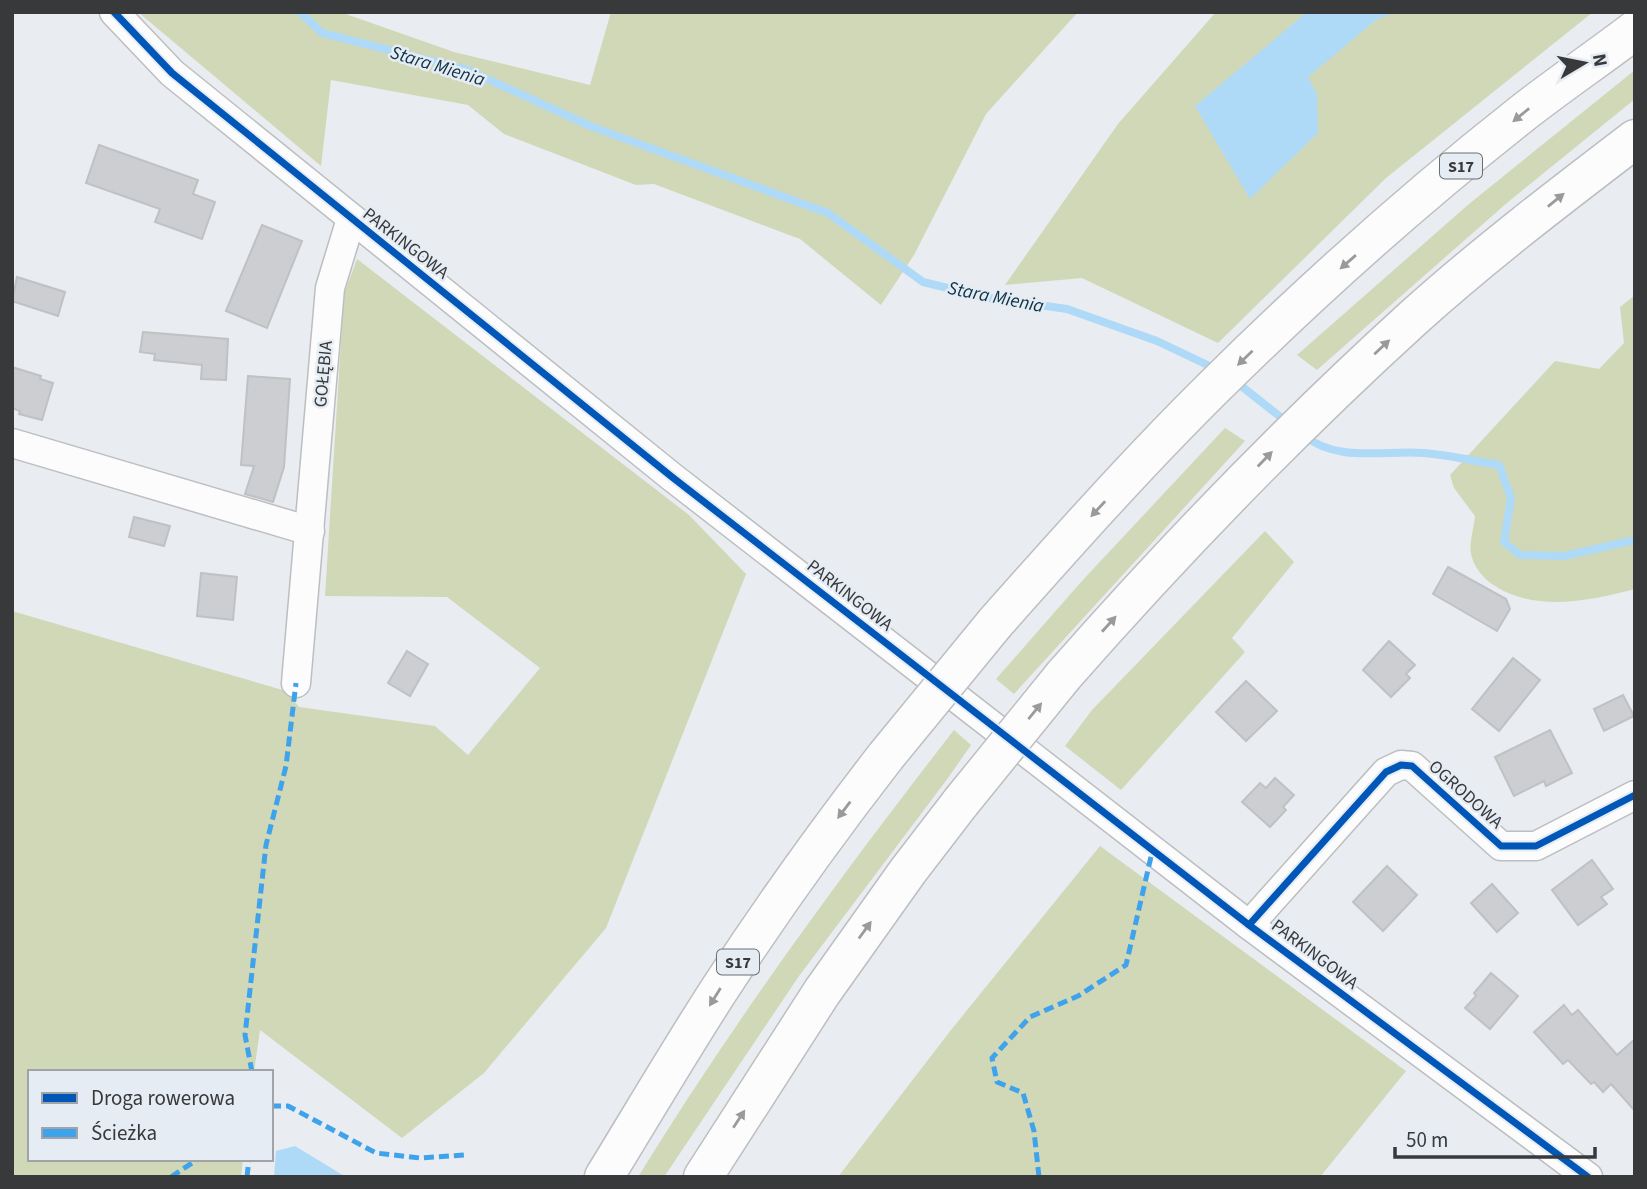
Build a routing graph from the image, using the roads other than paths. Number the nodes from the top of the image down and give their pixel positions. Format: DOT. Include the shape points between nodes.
graph roads {
  1 [pos="114,12"];
  2 [pos="1635,30"];
  3 [pos="1635,139"];
  4 [pos="351,219"];
  5 [pos="12,443"];
  6 [pos="310,531"];
  7 [pos="296,683"];
  8 [pos="1635,795"];
  9 [pos="1249,925"];
  10 [pos="604,1177"];
  11 [pos="703,1177"];
  12 [pos="1588,1177"];
  1 -- 4 [label="street, PARKINGOWA" via="172,73"];
  2 -- 10 [label="highway, S17, one-way, bridge" via="1524,112 1294,311 1144,459 995,623 819,843 718,991"];
  11 -- 3 [label="highway, one-way, bridge" via="822,992 908,871 1064,675 1134,596 1332,393 1414,318"];
  4 -- 6 [label="street, GOŁĘBIA" via="330,288"];
  4 -- 9 [label="street, PARKINGOWA" via="672,477"];
  5 -- 6 [label="street"];
  6 -- 7 [label="street, GOŁĘBIA"];
  8 -- 9 [label="street, OGRODOWA" via="1536,846 1501,846 1412,766 1401,765 1386,772"];
  9 -- 12 [label="street, PARKINGOWA"];
}
